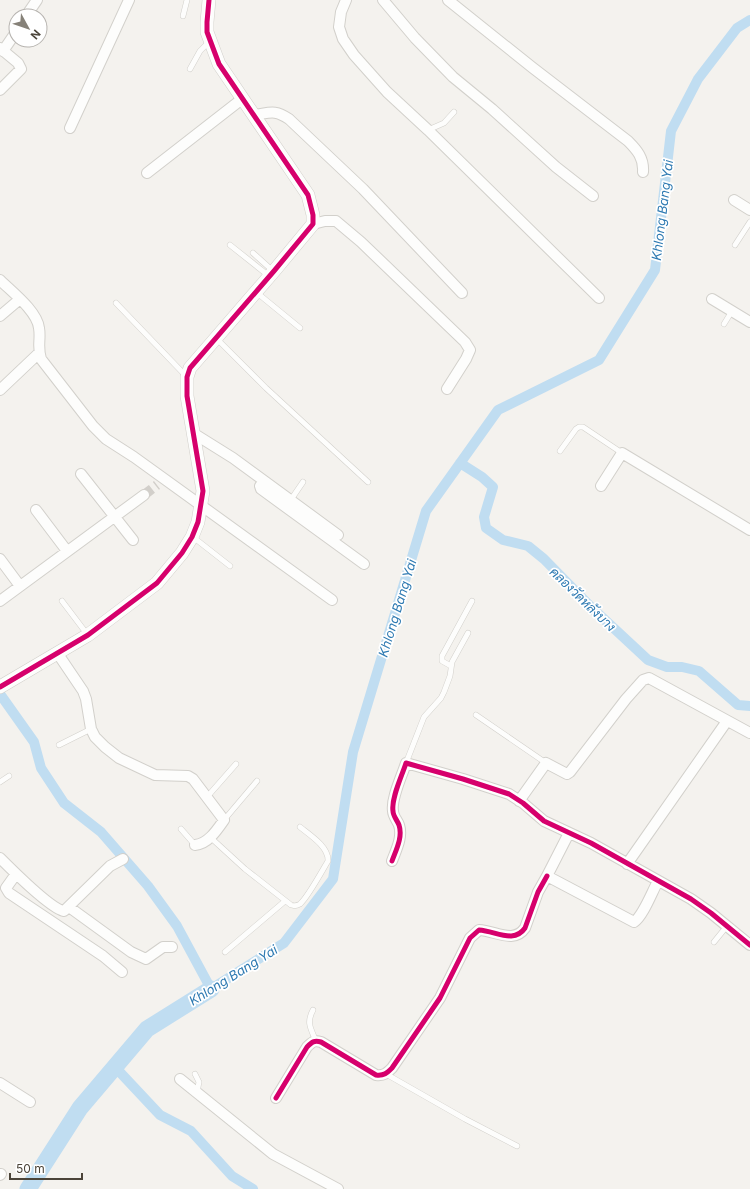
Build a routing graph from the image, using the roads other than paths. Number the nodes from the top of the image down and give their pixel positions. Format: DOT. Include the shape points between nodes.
graph roads {
  1 [pos="129,0"];
  2 [pos="187,0"];
  3 [pos="209,0"];
  4 [pos="346,0"];
  5 [pos="382,0"];
  6 [pos="448,0"];
  7 [pos="183,16"];
  8 [pos="210,41"];
  9 [pos="2,49"];
  10 [pos="190,70"];
  11 [pos="0,90"];
  12 [pos="242,99"];
  13 [pos="454,112"];
  14 [pos="254,115"];
  15 [pos="70,128"];
  16 [pos="428,130"];
  17 [pos="643,172"];
  18 [pos="147,173"];
  19 [pos="593,196"];
  20 [pos="734,200"];
  21 [pos="750,210"];
  22 [pos="750,222"];
  23 [pos="313,224"];
  24 [pos="230,245"];
  25 [pos="735,245"];
  26 [pos="253,253"];
  27 [pos="272,274"];
  28 [pos="0,280"];
  29 [pos="256,292"];
  30 [pos="462,293"];
  31 [pos="599,298"];
  32 [pos="20,299"];
  33 [pos="712,299"];
  34 [pos="116,303"];
  35 [pos="732,311"];
  36 [pos="0,316"];
  37 [pos="750,322"];
  38 [pos="724,324"];
  39 [pos="300,328"];
  40 [pos="216,338"];
  41 [pos="39,353"];
  42 [pos="187,377"];
  43 [pos="447,388"];
  44 [pos="0,390"];
  45 [pos="193,433"];
  46 [pos="560,451"];
  47 [pos="622,453"];
  48 [pos="81,474"];
  49 [pos="264,481"];
  50 [pos="303,482"];
  51 [pos="368,482"];
  52 [pos="600,486"];
  53 [pos="144,495"];
  54 [pos="290,501"];
  55 [pos="201,507"];
  56 [pos="36,510"];
  57 [pos="115,516"];
  58 [pos="750,530"];
  59 [pos="338,535"];
  60 [pos="192,537"];
  61 [pos="133,540"];
  62 [pos="67,551"];
  63 [pos="0,560"];
  64 [pos="364,564"];
  65 [pos="230,566"];
  66 [pos="20,586"];
  67 [pos="332,600"];
  68 [pos="0,601"];
  69 [pos="62,601"];
  70 [pos="472,601"];
  71 [pos="468,633"];
  72 [pos="88,635"];
  73 [pos="58,654"];
  74 [pos="451,666"];
  75 [pos="0,687"];
  76 [pos="476,715"];
  77 [pos="727,721"];
  78 [pos="91,729"];
  79 [pos="750,734"];
  80 [pos="59,745"];
  81 [pos="406,763"];
  82 [pos="546,763"];
  83 [pos="236,764"];
  84 [pos="9,776"];
  85 [pos="257,781"];
  86 [pos="0,782"];
  87 [pos="207,798"];
  88 [pos="519,801"];
  89 [pos="224,820"];
  90 [pos="300,827"];
  91 [pos="181,829"];
  92 [pos="569,833"];
  93 [pos="210,837"];
  94 [pos="195,845"];
  95 [pos="0,858"];
  96 [pos="123,859"];
  97 [pos="392,861"];
  98 [pos="626,864"];
  99 [pos="16,874"];
  100 [pos="547,876"];
  101 [pos="658,881"];
  102 [pos="285,901"];
  103 [pos="69,907"];
  104 [pos="727,926"];
  105 [pos="714,942"];
  106 [pos="750,945"];
  107 [pos="172,947"];
  108 [pos="225,952"];
  109 [pos="122,972"];
  110 [pos="313,1010"];
  111 [pos="316,1041"];
  112 [pos="195,1074"];
  113 [pos="386,1074"];
  114 [pos="180,1079"];
  115 [pos="0,1083"];
  116 [pos="197,1093"];
  117 [pos="276,1098"];
  118 [pos="30,1102"];
  119 [pos="517,1146"];
  120 [pos="338,1189"];
  1 -- 15 [label="street"];
  2 -- 7 [label="lane"];
  3 -- 8 [label="street" via="207,22"];
  4 -- 16 [label="street" via="339,28 343,39 387,92"];
  5 -- 19 [label="street" via="453,77"];
  6 -- 17 [label="street" via="628,141 639,152 644,165"];
  8 -- 10 [label="lane" via="200,51"];
  8 -- 12 [label="street" via="219,64"];
  9 -- 11 [label="street" via="21,69"];
  12 -- 14 [label="street"];
  12 -- 18 [label="street"];
  13 -- 16 [label="lane" via="444,123"];
  14 -- 23 [label="street" via="308,195"];
  14 -- 30 [label="street" via="280,113 290,119 363,189"];
  16 -- 31 [label="street"];
  20 -- 21 [label="street"];
  22 -- 25 [label="lane"];
  23 -- 27 [label="street"];
  23 -- 43 [label="street" via="336,222 361,242 465,342 470,350"];
  24 -- 27 [label="lane"];
  26 -- 27 [label="lane"];
  27 -- 29 [label="street"];
  28 -- 32 [label="street"];
  29 -- 39 [label="lane"];
  29 -- 40 [label="street"];
  32 -- 36 [label="street"];
  32 -- 41 [label="street" via="37,320 40,328"];
  33 -- 35 [label="street"];
  34 -- 42 [label="lane"];
  35 -- 37 [label="street"];
  35 -- 38 [label="lane"];
  40 -- 42 [label="street" via="190,368"];
  40 -- 51 [label="lane"];
  41 -- 44 [label="street"];
  41 -- 55 [label="street" via="93,426 106,439 134,457 160,482"];
  42 -- 45 [label="street" via="187,396"];
  45 -- 49 [label="street" via="234,458"];
  45 -- 55 [label="street" via="203,491"];
  46 -- 47 [label="lane" via="576,429 583,427"];
  47 -- 52 [label="street"];
  47 -- 58 [label="street"];
  48 -- 57 [label="street"];
  49 -- 54 [label="street"];
  49 -- 64 [label="street" via="261,489"];
  50 -- 54 [label="lane"];
  53 -- 57 [label="street"];
  54 -- 59 [label="street"];
  55 -- 60 [label="street"];
  55 -- 67 [label="street"];
  56 -- 62 [label="street"];
  57 -- 61 [label="street"];
  57 -- 62 [label="street"];
  60 -- 65 [label="lane"];
  60 -- 72 [label="street" via="157,584"];
  62 -- 66 [label="street"];
  63 -- 66 [label="street"];
  66 -- 68 [label="street"];
  69 -- 72 [label="lane"];
  70 -- 74 [label="lane" via="442,656 442,661"];
  71 -- 74 [label="lane"];
  72 -- 73 [label="street"];
  73 -- 75 [label="street"];
  73 -- 78 [label="street" via="83,691"];
  74 -- 81 [label="lane" via="444,692 424,716"];
  76 -- 82 [label="lane"];
  77 -- 79 [label="street"];
  77 -- 82 [label="street" via="649,678 643,680 626,699 570,772 567,774"];
  77 -- 98 [label="street"];
  78 -- 80 [label="lane"];
  78 -- 87 [label="street" via="95,737 119,758 155,775 188,776"];
  81 -- 88 [label="street" via="494,788"];
  81 -- 97 [label="street" via="393,804 393,812 400,831"];
  82 -- 88 [label="street"];
  83 -- 87 [label="lane"];
  84 -- 86 [label="lane"];
  85 -- 89 [label="lane"];
  87 -- 89 [label="street"];
  88 -- 92 [label="street" via="544,821"];
  89 -- 93 [label="street"];
  90 -- 102 [label="lane" via="326,850 329,855 328,861 299,905 291,905"];
  91 -- 94 [label="lane"];
  92 -- 98 [label="street"];
  92 -- 100 [label="street"];
  93 -- 94 [label="street"];
  93 -- 102 [label="lane"];
  95 -- 99 [label="street"];
  96 -- 103 [label="street" via="110,866"];
  98 -- 101 [label="street"];
  99 -- 103 [label="street" via="60,910 64,911"];
  99 -- 109 [label="street" via="6,888 9,893 103,956"];
  100 -- 101 [label="street" via="634,922"];
  100 -- 113 [label="street" via="521,934 511,937 479,930 470,938 440,998"];
  101 -- 104 [label="street" via="691,899"];
  102 -- 108 [label="lane"];
  103 -- 107 [label="street" via="130,952 143,958 149,958 163,946"];
  104 -- 105 [label="lane"];
  104 -- 106 [label="street"];
  110 -- 111 [label="lane" via="309,1023"];
  111 -- 113 [label="street" via="376,1075"];
  111 -- 117 [label="street" via="307,1047"];
  112 -- 116 [label="lane" via="199,1082"];
  113 -- 119 [label="lane"];
  114 -- 116 [label="street"];
  115 -- 118 [label="street"];
  116 -- 120 [label="street" via="273,1154"];
}
